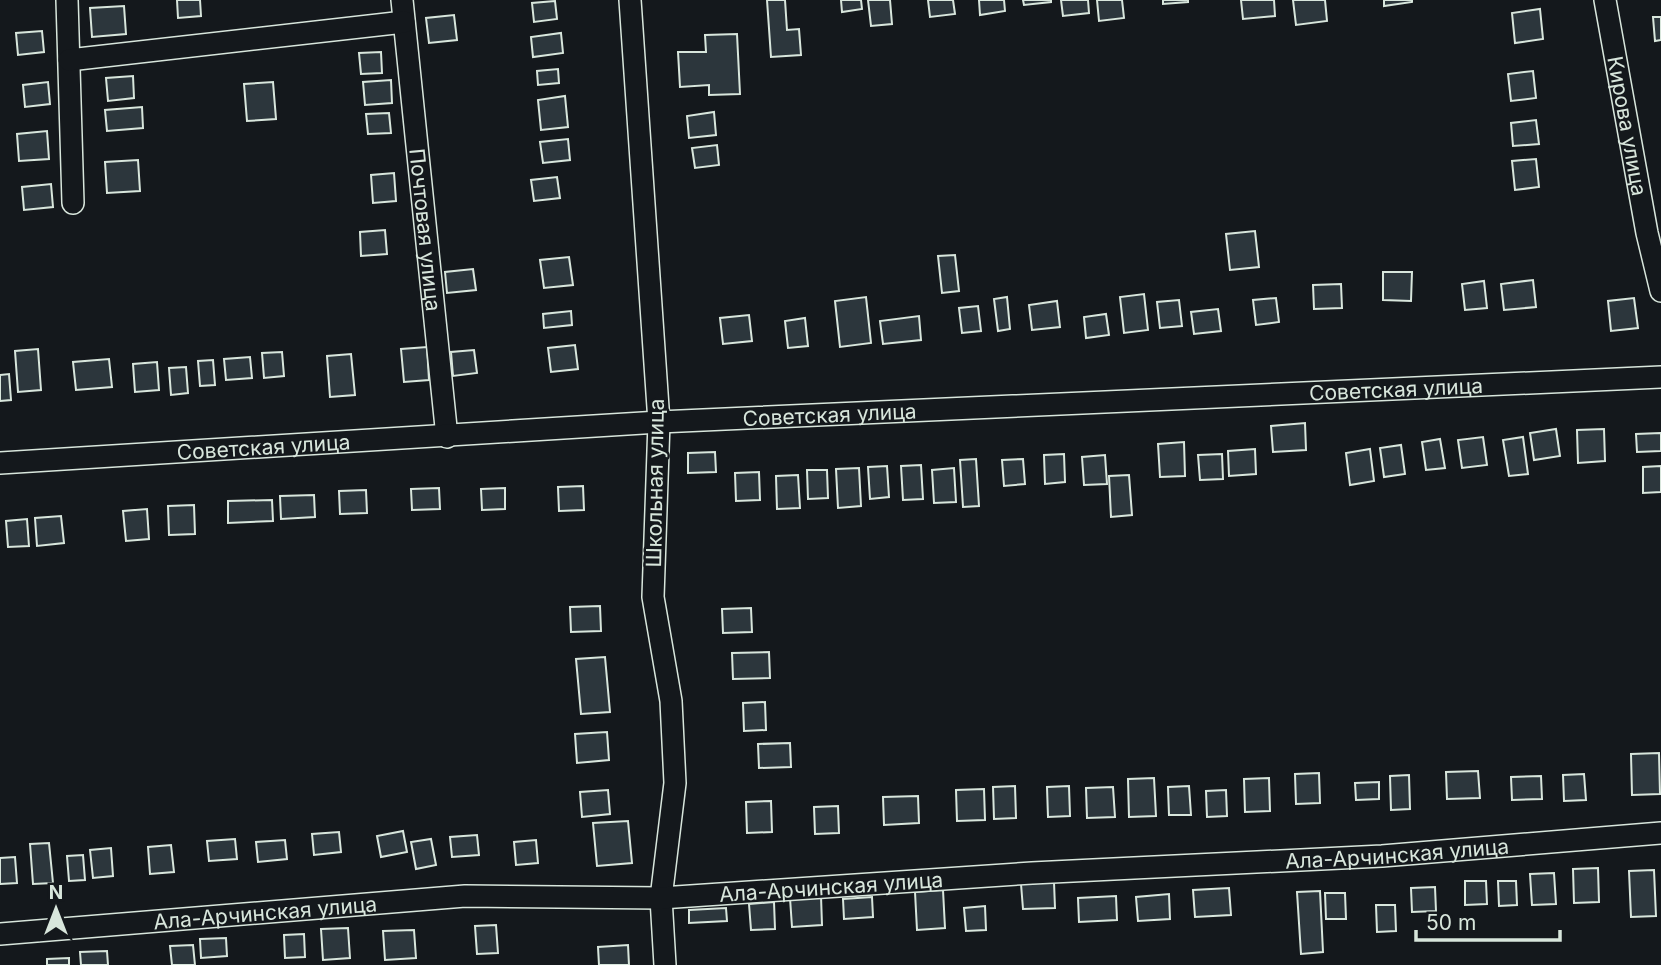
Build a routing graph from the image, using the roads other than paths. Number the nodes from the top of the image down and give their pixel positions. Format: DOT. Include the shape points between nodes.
graph roads {
  1 [pos="66,0"];
  2 [pos="402,0"];
  3 [pos="630,0"];
  4 [pos="1605,0"];
  5 [pos="404,22"];
  6 [pos="69,60"];
  7 [pos="73,203"];
  8 [pos="1661,291"];
  9 [pos="1661,377"];
  10 [pos="659,422"];
  11 [pos="447,436"];
  12 [pos="0,463"];
  13 [pos="1661,833"];
  14 [pos="661,898"];
  15 [pos="0,934"];
  16 [pos="664,965"];
  1 -- 6 [label="street"];
  2 -- 5 [label="street, Почтовая улица"];
  3 -- 10 [label="street, Школьная улица"];
  4 -- 8 [label="street, Кирова улица"];
  5 -- 6 [label="street"];
  5 -- 11 [label="street, Почтовая улица"];
  6 -- 7 [label="street"];
  9 -- 10 [label="street, Советская улица"];
  10 -- 11 [label="street, Советская улица"];
  10 -- 14 [label="street, Школьная улица" via="653,597 671,701 675,783"];
  11 -- 12 [label="street, Советская улица"];
  13 -- 14 [label="street, Ала-Арчинская улица" via="1382,856"];
  14 -- 15 [label="street, Ала-Арчинская улица" via="465,896"];
  14 -- 16 [label="street, Школьная улица"];
}
